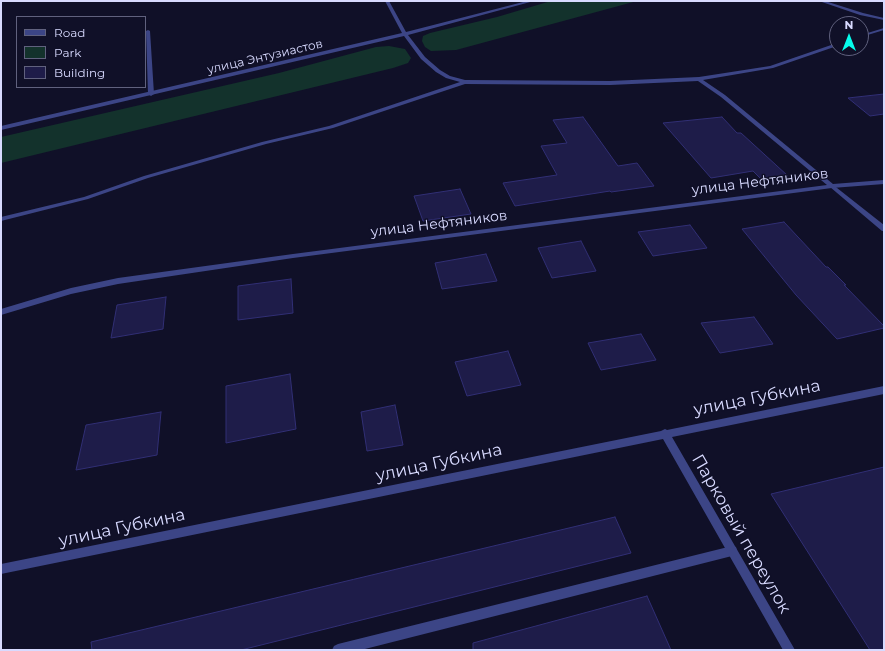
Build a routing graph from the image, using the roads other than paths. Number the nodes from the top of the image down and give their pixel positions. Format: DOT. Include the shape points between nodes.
graph roads {
  1 [pos="387,1"];
  2 [pos="532,1"];
  3 [pos="821,1"];
  4 [pos="884,19"];
  5 [pos="884,29"];
  6 [pos="148,31"];
  7 [pos="405,34"];
  8 [pos="869,34"];
  9 [pos="829,47"];
  10 [pos="699,80"];
  11 [pos="465,82"];
  12 [pos="151,94"];
  13 [pos="1,128"];
  14 [pos="884,182"];
  15 [pos="832,186"];
  16 [pos="1,219"];
  17 [pos="884,229"];
  18 [pos="1,312"];
  19 [pos="884,390"];
  20 [pos="665,433"];
  21 [pos="732,551"];
  22 [pos="1,569"];
  23 [pos="338,650"];
  24 [pos="789,650"];
  1 -- 7 [label="street"];
  2 -- 7 [label="street, улица Энтузиастов"];
  3 -- 4 [label="street"];
  5 -- 8 [label="street"];
  6 -- 12 [label="street"];
  7 -- 11 [label="street" via="438,71"];
  7 -- 12 [label="street, улица Энтузиастов"];
  9 -- 10 [label="street" via="771,67"];
  10 -- 11 [label="street" via="610,83"];
  10 -- 15 [label="street" via="723,96"];
  11 -- 16 [label="street" via="331,127 264,143 146,177 86,198"];
  12 -- 13 [label="street, улица Энтузиастов"];
  14 -- 15 [label="street, улица Нефтяников"];
  15 -- 17 [label="street"];
  15 -- 18 [label="street, улица Нефтяников" via="301,254 118,281 71,291"];
  19 -- 20 [label="street, улица Губкина"];
  20 -- 21 [label="street, Парковый переулок"];
  20 -- 22 [label="street, улица Губкина"];
  21 -- 23 [label="street"];
  21 -- 24 [label="street, Парковый переулок"];
}
